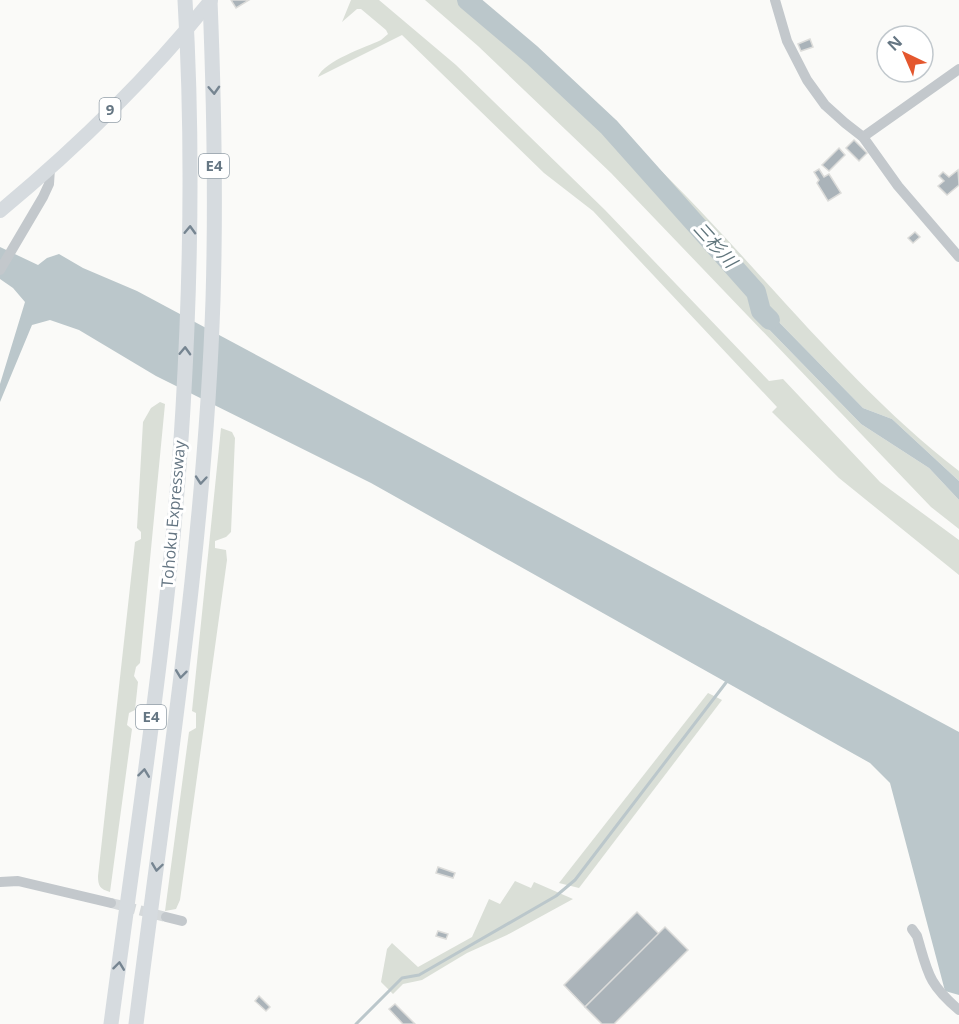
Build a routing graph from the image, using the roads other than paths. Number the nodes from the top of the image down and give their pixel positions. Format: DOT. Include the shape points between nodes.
graph roads {
  1 [pos="185,0"];
  2 [pos="210,0"];
  3 [pos="775,0"];
  4 [pos="959,69"];
  5 [pos="863,137"];
  6 [pos="50,168"];
  7 [pos="0,211"];
  8 [pos="959,257"];
  9 [pos="0,269"];
  10 [pos="0,882"];
  11 [pos="111,903"];
  12 [pos="166,917"];
  13 [pos="182,921"];
  14 [pos="912,929"];
  15 [pos="959,1011"];
  16 [pos="111,1024"];
  17 [pos="136,1024"];
  16 -- 1 [label="highway, Tohoku Expressway / E4, one-way" via="159,657 183,409 190,204"];
  2 -- 6 [label="main road, 9" via="138,82"];
  2 -- 17 [label="highway, Tohoku Expressway / E4, one-way" via="213,301 206,422 192,582"];
  3 -- 5 [label="street" via="790,49 807,80 825,105"];
  4 -- 5 [label="street"];
  5 -- 8 [label="street" via="898,186"];
  6 -- 7 [label="main road, 9"];
  6 -- 9 [label="street" via="49,184"];
  10 -- 11 [label="street" via="18,881"];
  12 -- 13 [label="street"];
  14 -- 15 [label="street" via="934,985"];
}
